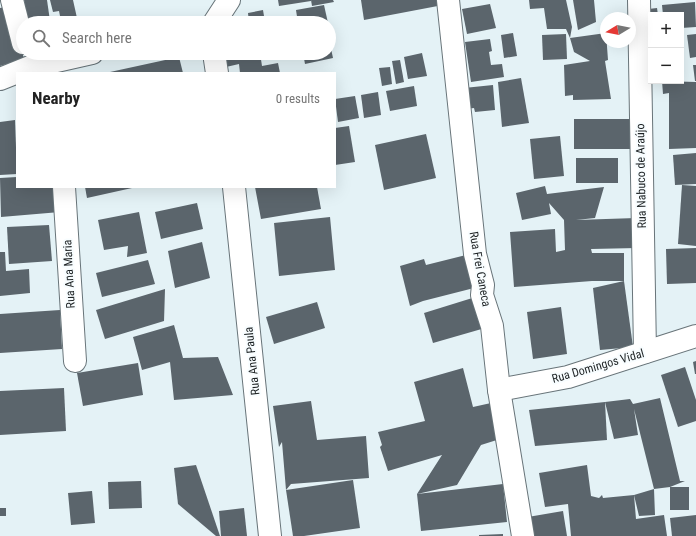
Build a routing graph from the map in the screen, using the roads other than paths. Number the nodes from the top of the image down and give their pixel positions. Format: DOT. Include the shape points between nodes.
graph roads {
  1 [pos="12,0"];
  2 [pos="229,0"];
  3 [pos="448,0"];
  4 [pos="639,0"];
  5 [pos="16,16"];
  6 [pos="219,16"];
  7 [pos="28,60"];
  8 [pos="74,60"];
  9 [pos="215,60"];
  10 [pos="57,67"];
  11 [pos="217,72"];
  12 [pos="0,79"];
  13 [pos="64,188"];
  14 [pos="234,188"];
  15 [pos="696,336"];
  16 [pos="645,352"];
  17 [pos="75,361"];
  18 [pos="499,390"];
  19 [pos="270,536"];
  20 [pos="523,536"];
  1 -- 5 [label="street"];
  2 -- 6 [label="street"];
  3 -- 18 [label="street, Rua Frei Caneca" via="475,254 482,295 492,326"];
  4 -- 16 [label="street, Rua Nabuco de Araújo"];
  7 -- 10 [label="street"];
  7 -- 12 [label="street"];
  8 -- 10 [label="street"];
  9 -- 11 [label="street"];
  13 -- 17 [label="street, Rua Ana Maria"];
  14 -- 19 [label="street, Rua Ana Paula"];
  15 -- 16 [label="street, Rua Domingos Vidal"];
  16 -- 18 [label="street, Rua Domingos Vidal" via="568,377"];
  18 -- 20 [label="street, Rua Frei Caneca"];
}
